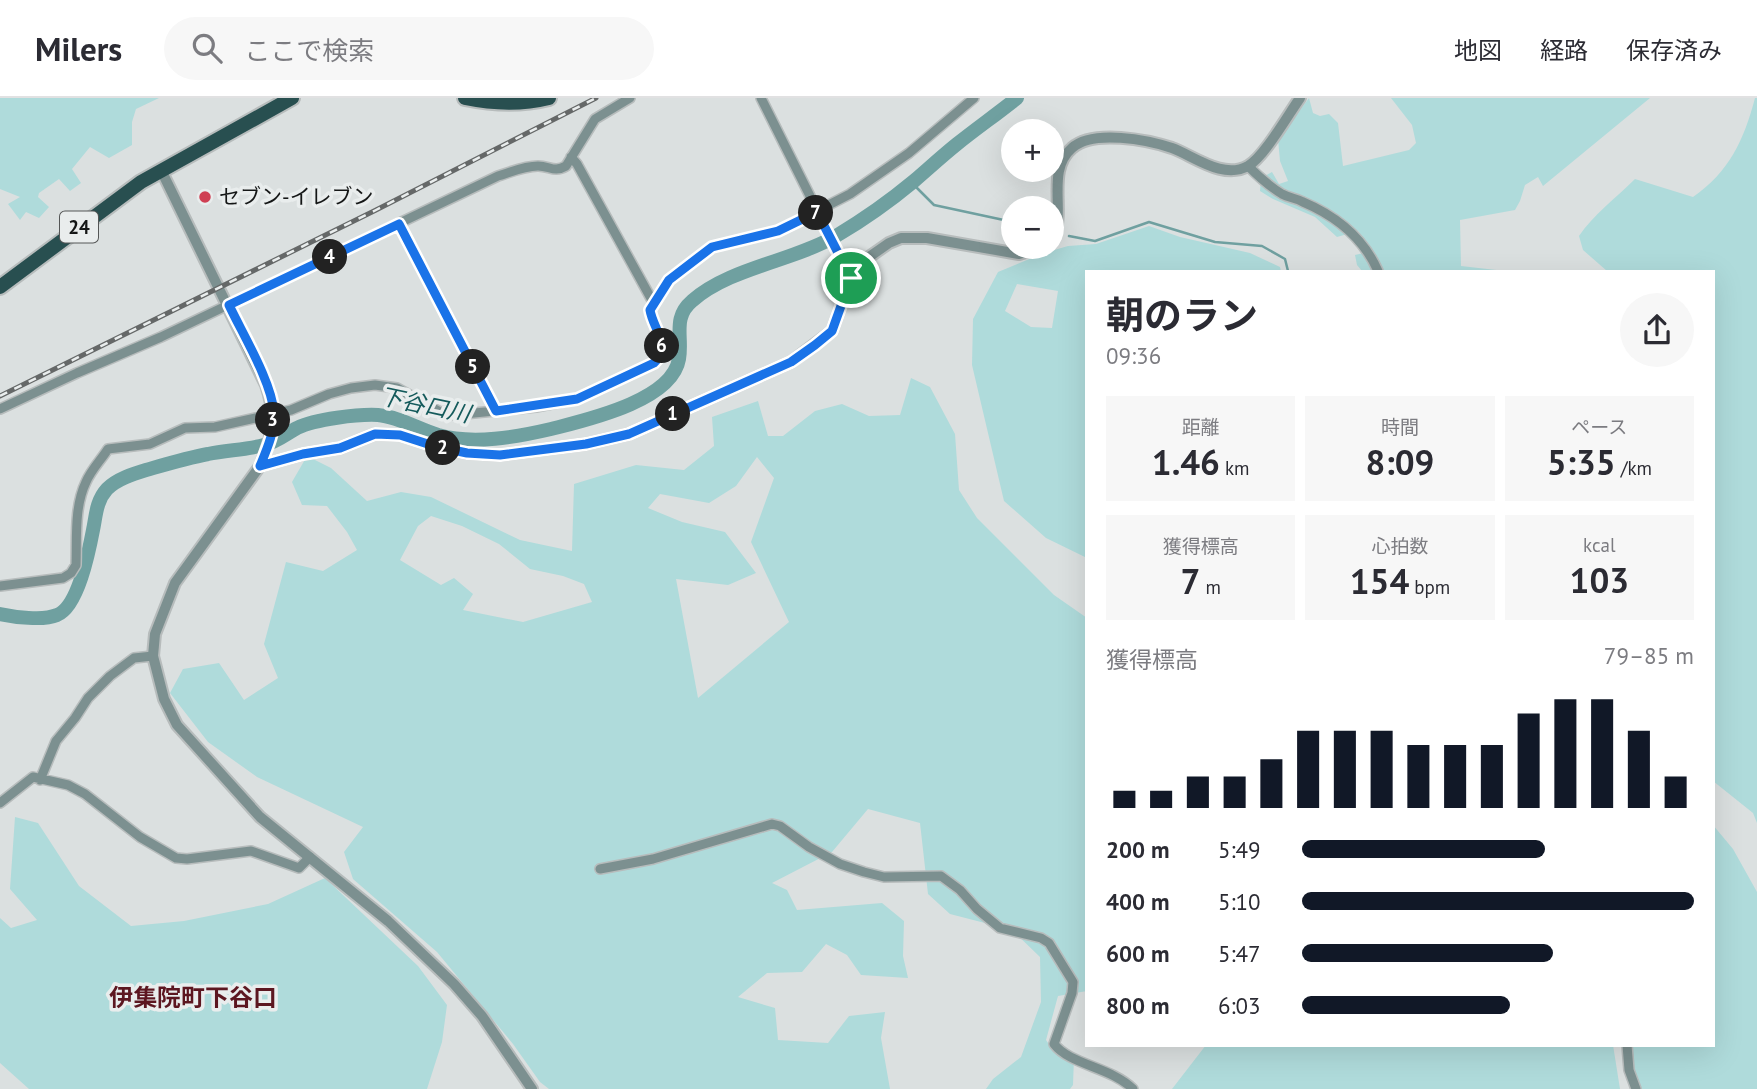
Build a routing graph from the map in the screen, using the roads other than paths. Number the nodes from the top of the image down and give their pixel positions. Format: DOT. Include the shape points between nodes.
graph roads {
  1 [pos="292,98"];
  2 [pos="465,98"];
  3 [pos="549,98"];
  4 [pos="630,98"];
  5 [pos="761,98"];
  6 [pos="1300,98"];
  7 [pos="972,99"];
  8 [pos="571,157"];
  9 [pos="1248,166"];
  10 [pos="161,170"];
  11 [pos="1057,196"];
  12 [pos="820,216"];
  13 [pos="399,224"];
  14 [pos="1001,251"];
  15 [pos="1378,270"];
  16 [pos="851,278"];
  17 [pos="0,287"];
  18 [pos="653,302"];
  19 [pos="229,305"];
  20 [pos="0,409"];
  21 [pos="496,411"];
  22 [pos="274,413"];
  23 [pos="260,466"];
  24 [pos="0,586"];
  25 [pos="153,656"];
  26 [pos="40,780"];
  27 [pos="0,803"];
  28 [pos="310,857"];
  29 [pos="600,869"];
  30 [pos="1627,1047"];
  31 [pos="532,1089"];
  32 [pos="1133,1089"];
  33 [pos="1636,1089"];
  1 -- 10 [label="main road, 24"];
  2 -- 3 [label="main road" via="509,103"];
  4 -- 8 [label="street" via="595,118"];
  5 -- 12 [label="street"];
  6 -- 9 [label="street"];
  7 -- 12 [label="street" via="909,153"];
  8 -- 13 [label="street" via="566,166 554,171 541,166 498,176"];
  8 -- 18 [label="street"];
  9 -- 11 [label="street" via="1221,169 1170,148 1104,138 1068,152 1057,178"];
  9 -- 15 [label="street" via="1285,196 1328,214 1357,236"];
  10 -- 17 [label="main road, 24"];
  10 -- 19 [label="street"];
  12 -- 16 [label="street"];
  12 -- 18 [label="street" via="712,247 669,280"];
  13 -- 19 [label="street"];
  13 -- 21 [label="street"];
  14 -- 16 [label="street" via="901,238 859,264"];
  16 -- 23 [label="street" via="832,331 791,362 629,434 500,455 375,434 340,448"];
  18 -- 21 [label="street" via="651,315 663,351 654,363 577,399"];
  19 -- 20 [label="street"];
  19 -- 22 [label="street" via="267,385"];
  21 -- 22 [label="street" via="453,415 397,388 375,385 329,394"];
  22 -- 23 [label="street"];
  22 -- 24 [label="street" via="215,427 185,428 150,444 108,449 83,490 76,565 71,573"];
  23 -- 25 [label="street" via="175,583 155,634"];
  25 -- 26 [label="street" via="134,658 88,698 56,741"];
  25 -- 28 [label="street" via="164,699 177,725 260,817"];
  26 -- 27 [label="street" via="33,777"];
  26 -- 28 [label="street" via="85,793 140,837 176,858 251,851 299,868"];
  28 -- 31 [label="street" via="388,921 454,984"];
  29 -- 32 [label="street" via="666,856 772,824 840,864 864,872 884,877 941,876 1000,928 1049,943 1073,982 1054,1044"];
  30 -- 33 [label="street"];
}
